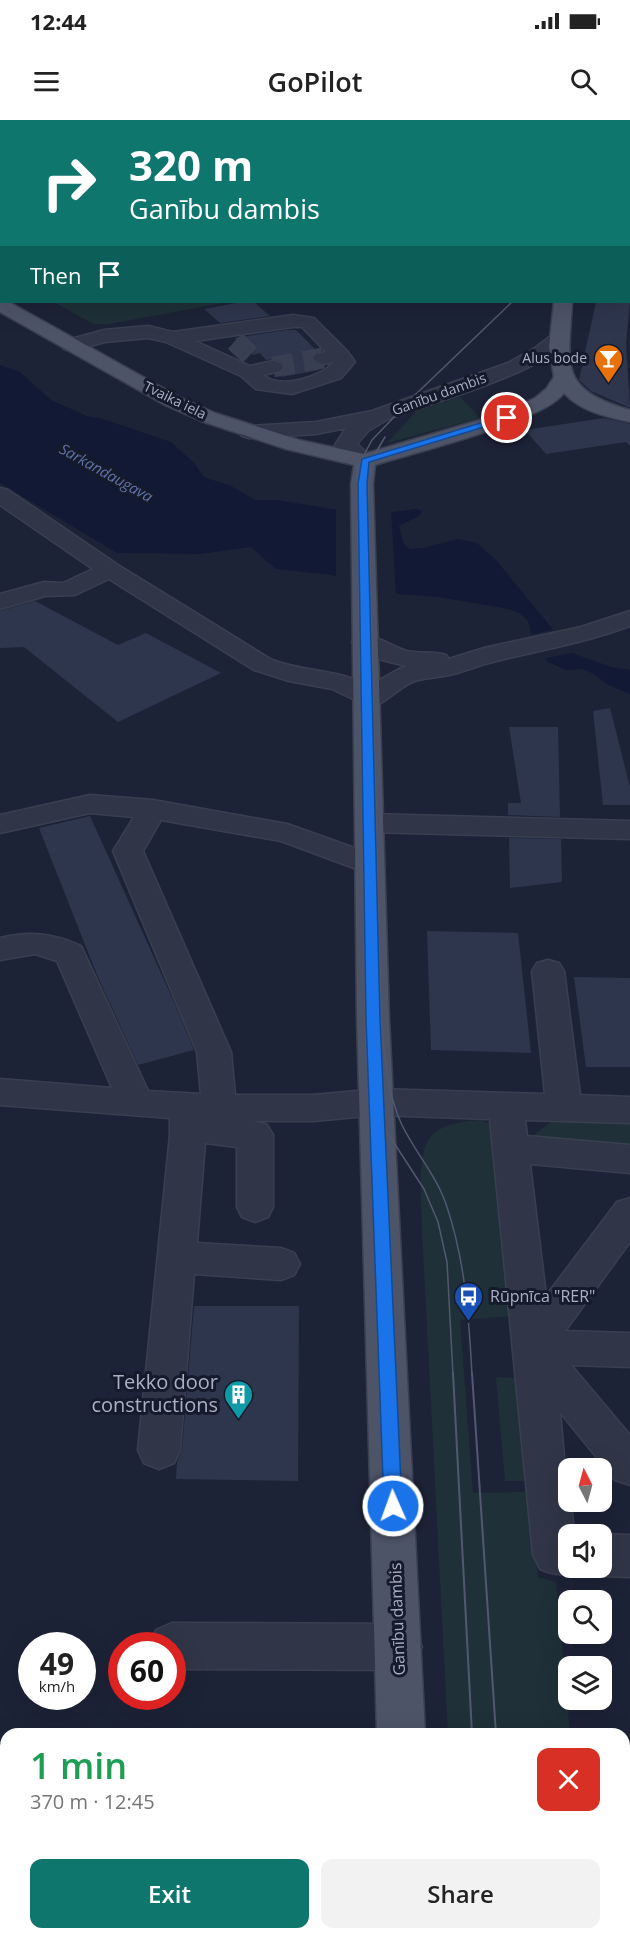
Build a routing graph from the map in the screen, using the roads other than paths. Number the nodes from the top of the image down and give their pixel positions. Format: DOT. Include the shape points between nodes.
graph roads {
  1 [pos="563,303"];
  2 [pos="0,304"];
  3 [pos="173,338"];
  4 [pos="559,339"];
  5 [pos="71,345"];
  6 [pos="563,378"];
  7 [pos="623,414"];
  8 [pos="381,415"];
  9 [pos="507,418"];
  10 [pos="249,432"];
  11 [pos="363,472"];
  12 [pos="0,495"];
  13 [pos="110,570"];
  14 [pos="0,602"];
  15 [pos="630,618"];
  16 [pos="365,637"];
  17 [pos="490,655"];
  18 [pos="367,699"];
  19 [pos="153,809"];
  20 [pos="370,823"];
  21 [pos="0,824"];
  22 [pos="630,830"];
  23 [pos="370,864"];
  24 [pos="0,949"];
  25 [pos="548,971"];
  26 [pos="0,1092"];
  27 [pos="378,1102"];
  28 [pos="136,1103"];
  29 [pos="506,1106"];
  30 [pos="564,1108"];
  31 [pos="630,1110"];
  32 [pos="198,1114"];
  33 [pos="510,1148"];
  34 [pos="630,1159"];
  35 [pos="255,1207"];
  36 [pos="630,1213"];
  37 [pos="175,1257"];
  38 [pos="281,1264"];
  39 [pos="531,1347"];
  40 [pos="630,1350"];
  41 [pos="159,1450"];
  42 [pos="630,1466"];
  43 [pos="558,1554"];
  44 [pos="612,1555"];
  45 [pos="630,1556"];
  46 [pos="186,1646"];
  47 [pos="399,1647"];
  48 [pos="401,1728"];
  1 -- 4 [label="main road"];
  2 -- 5 [label="main road, Tvaika iela"];
  3 -- 3 [label="lane" via="258,366 263,385 292,388 334,374 345,362 330,351 308,322"];
  3 -- 5 [label="lane" via="148,332"];
  4 -- 6 [label="main road"];
  4 -- 8 [label="lane, Ganību dambis" via="515,367"];
  5 -- 10 [label="main road, Tvaika iela" via="172,401"];
  6 -- 7 [label="main road" via="579,396"];
  6 -- 9 [label="main road" via="554,393 542,402"];
  7 -- 9 [label="main road" via="564,411"];
  8 -- 10 [label="lane" via="316,428"];
  8 -- 11 [label="lane, Ganību dambis" via="349,437 346,445"];
  9 -- 11 [label="main road"];
  10 -- 11 [label="main road, Tvaika iela" via="329,454"];
  11 -- 16 [label="main road, Ganību dambis"];
  12 -- 13 [label="lane"];
  13 -- 14 [label="lane" via="66,590 44,589"];
  13 -- 18 [label="lane" via="263,665 328,679"];
  15 -- 17 [label="lane" via="576,636"];
  16 -- 17 [label="lane" via="387,653 421,660"];
  16 -- 18 [label="main road, Ganību dambis"];
  17 -- 18 [label="lane" via="408,674"];
  18 -- 20 [label="main road, Ganību dambis"];
  19 -- 21 [label="lane" via="90,804"];
  19 -- 23 [label="lane" via="287,833"];
  19 -- 32 [label="lane" via="128,851 214,1052"];
  20 -- 22 [label="lane"];
  20 -- 23 [label="main road, Ganību dambis"];
  23 -- 27 [label="main road, Ganību dambis"];
  24 -- 28 [label="lane" via="26,943 52,945 70,954"];
  25 -- 30 [label="lane"];
  26 -- 28 [label="lane"];
  27 -- 29 [label="lane"];
  27 -- 32 [label="lane"];
  27 -- 47 [label="main road, Ganību dambis"];
  28 -- 32 [label="lane"];
  29 -- 30 [label="lane"];
  29 -- 33 [label="lane"];
  30 -- 31 [label="lane"];
  32 -- 35 [label="lane" via="255,1135"];
  32 -- 37 [label="lane"];
  33 -- 34 [label="lane"];
  33 -- 39 [label="lane"];
  36 -- 39 [label="lane"];
  37 -- 38 [label="lane"];
  37 -- 41 [label="lane"];
  39 -- 40 [label="lane"];
  39 -- 42 [label="lane"];
  39 -- 43 [label="lane"];
  44 -- 45 [label="lane"];
  46 -- 47 [label="lane"];
  47 -- 48 [label="main road, Ganību dambis"];
}
